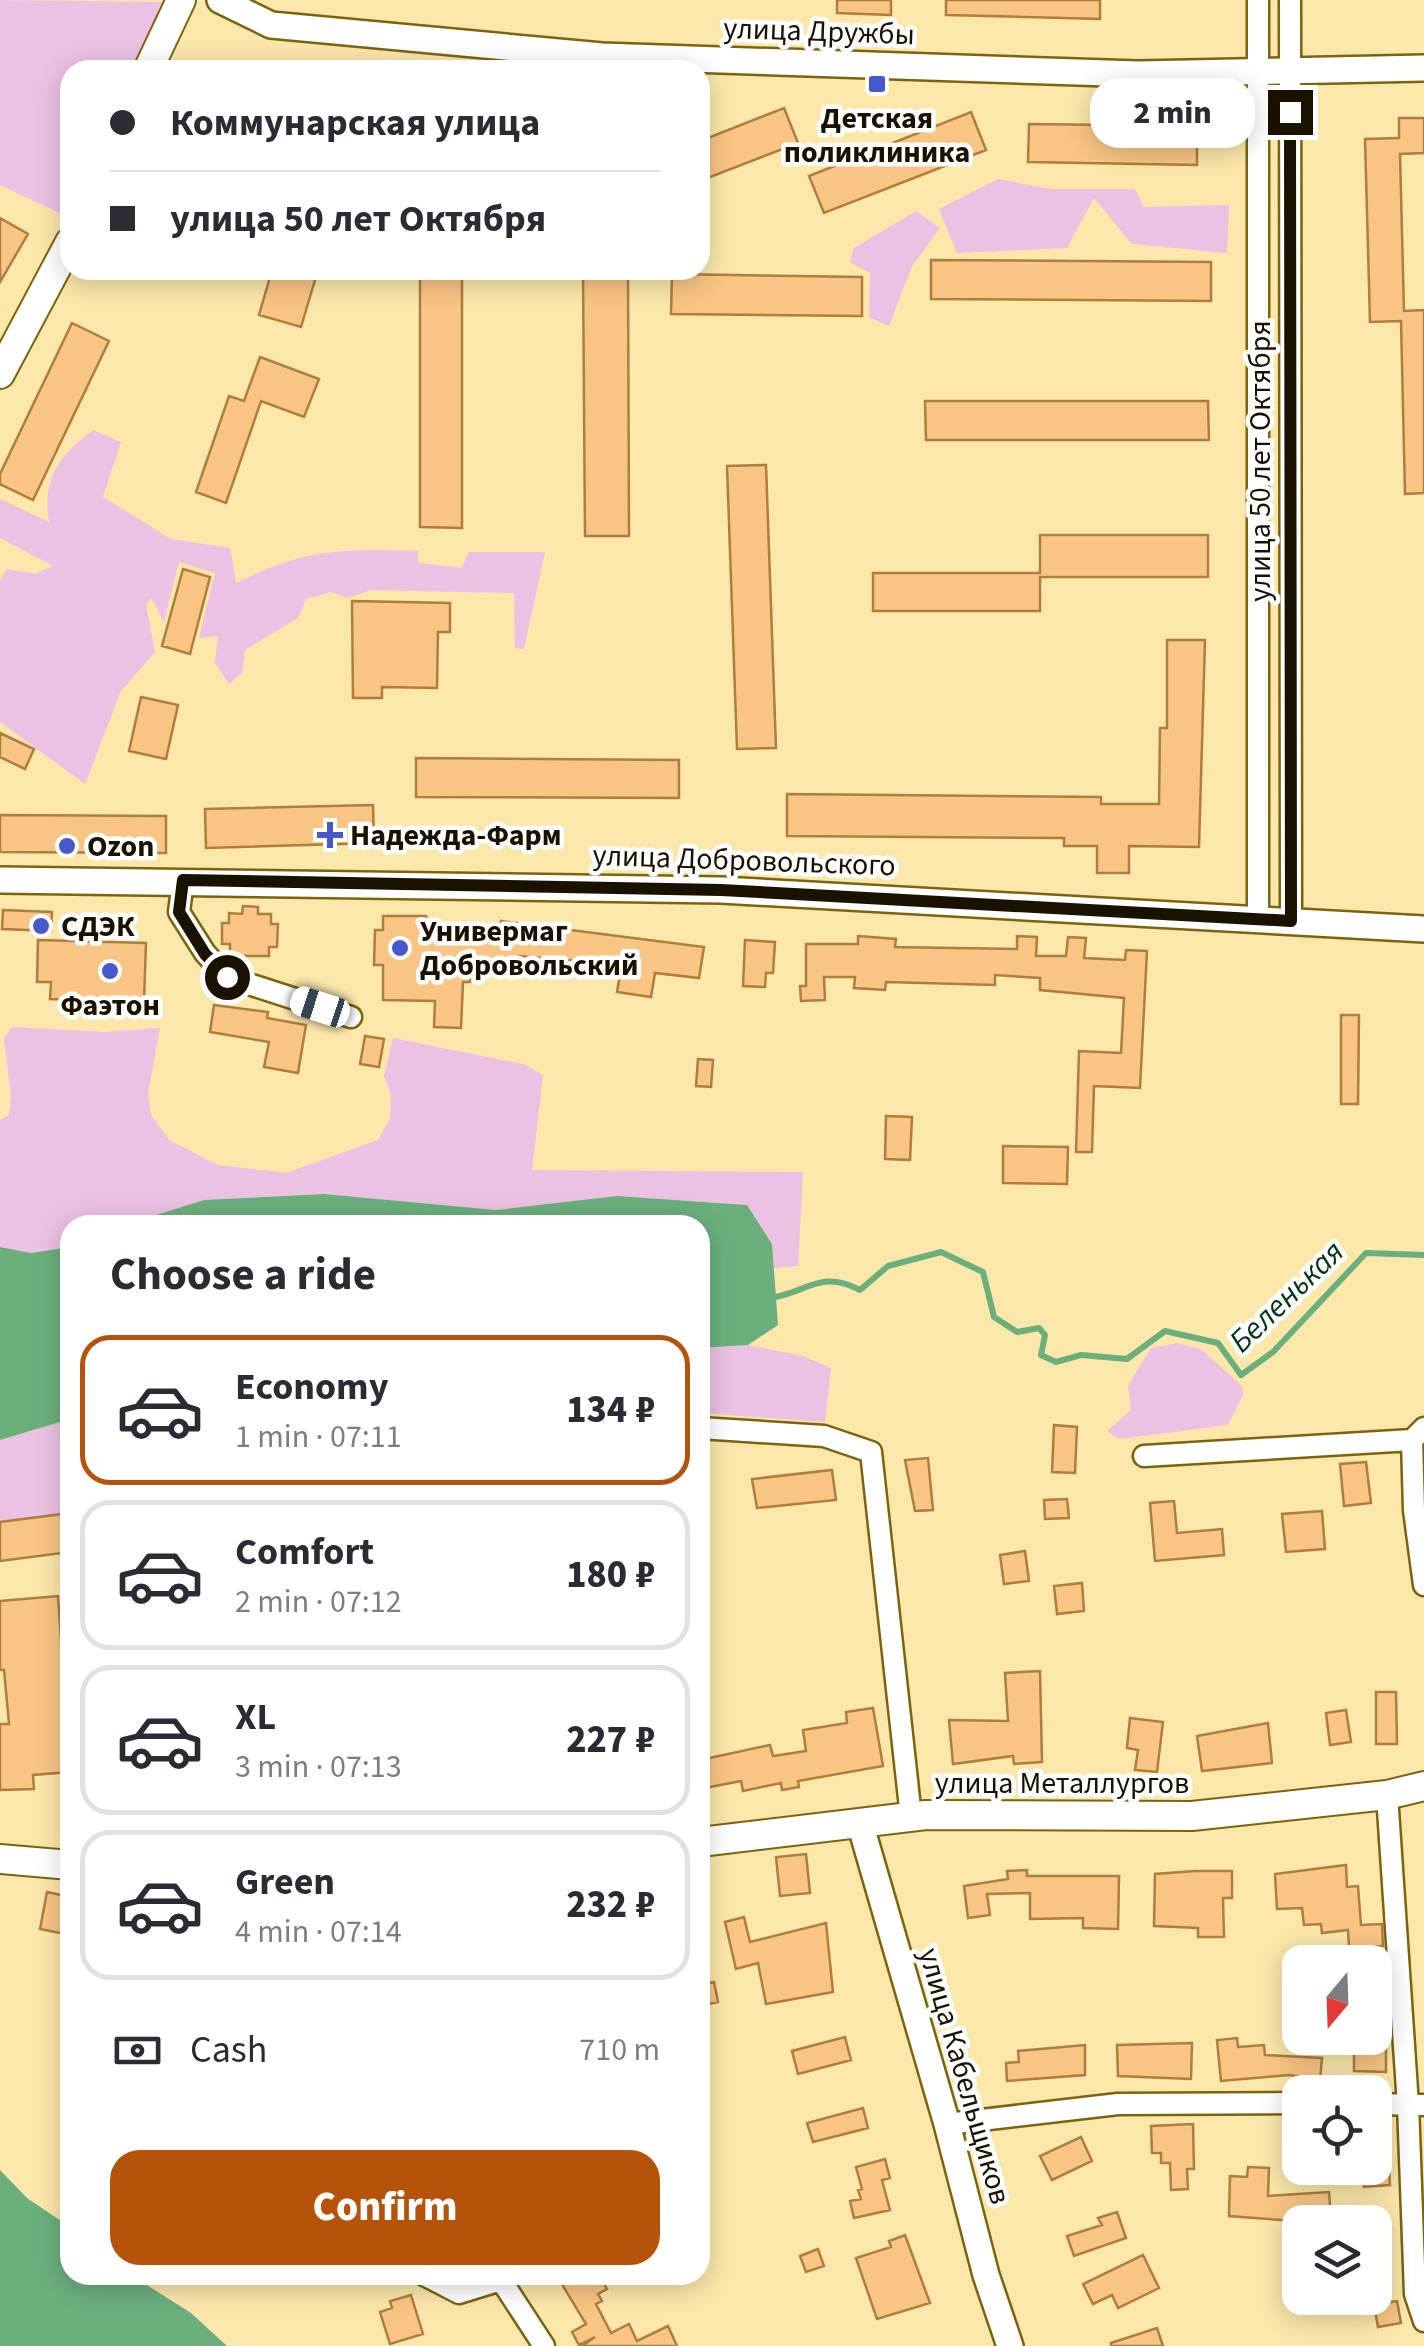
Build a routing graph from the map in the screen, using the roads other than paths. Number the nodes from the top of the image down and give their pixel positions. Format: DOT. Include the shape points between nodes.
graph roads {
  1 [pos="181,0"];
  2 [pos="220,0"];
  3 [pos="1258,0"];
  4 [pos="1290,0"];
  5 [pos="153,60"];
  6 [pos="1424,68"];
  7 [pos="1290,73"];
  8 [pos="1258,74"];
  9 [pos="60,261"];
  10 [pos="0,374"];
  11 [pos="0,880"];
  12 [pos="183,880"];
  13 [pos="1258,919"];
  14 [pos="1291,921"];
  15 [pos="1424,929"];
  16 [pos="351,1017"];
  17 [pos="710,1429"];
  18 [pos="1418,1434"];
  19 [pos="1144,1456"];
  20 [pos="1424,1585"];
  21 [pos="1424,1786"];
  22 [pos="1387,1795"];
  23 [pos="911,1817"];
  24 [pos="860,1823"];
  25 [pos="710,1841"];
  26 [pos="0,1859"];
  27 [pos="60,1864"];
  28 [pos="1282,2102"];
  29 [pos="1416,2105"];
  30 [pos="948,2124"];
  31 [pos="442,2285"];
  32 [pos="486,2285"];
  33 [pos="504,2285"];
  34 [pos="1424,2322"];
  35 [pos="544,2346"];
  36 [pos="1010,2346"];
  1 -- 5 [label="main road"];
  2 -- 8 [label="street, улица Дружбы" via="271,26 602,56"];
  3 -- 8 [label="street, улица 50 лет Октября"];
  4 -- 7 [label="street, улица 50 лет Октября"];
  6 -- 7 [label="street, улица Дружбы"];
  7 -- 8 [label="street, улица Дружбы"];
  7 -- 14 [label="street, улица 50 лет Октября"];
  8 -- 13 [label="street, улица 50 лет Октября"];
  9 -- 10 [label="main road"];
  11 -- 12 [label="street, улица Добровольского"];
  12 -- 13 [label="street, улица Добровольского" via="721,890"];
  12 -- 16 [label="street" via="179,912 227,977"];
  13 -- 14 [label="street, улица Добровольского"];
  14 -- 15 [label="street, улица Добровольского"];
  17 -- 23 [label="street" via="824,1436 871,1452"];
  18 -- 19 [label="street"];
  18 -- 20 [label="street" via="1414,1510"];
  21 -- 22 [label="main road, улица Металлургов"];
  22 -- 23 [label="main road, улица Металлургов" via="1192,1816"];
  22 -- 29 [label="street"];
  23 -- 24 [label="main road, улица Металлургов"];
  24 -- 25 [label="main road, улица Металлургов"];
  24 -- 30 [label="street, улица Кабельщиков"];
  26 -- 27 [label="main road"];
  28 -- 30 [label="street" via="1118,2104"];
  29 -- 34 [label="street" via="1415,2294"];
  30 -- 36 [label="street, улица Кабельщиков"];
  31 -- 32 [label="street" via="459,2294"];
  33 -- 35 [label="street"];
}
